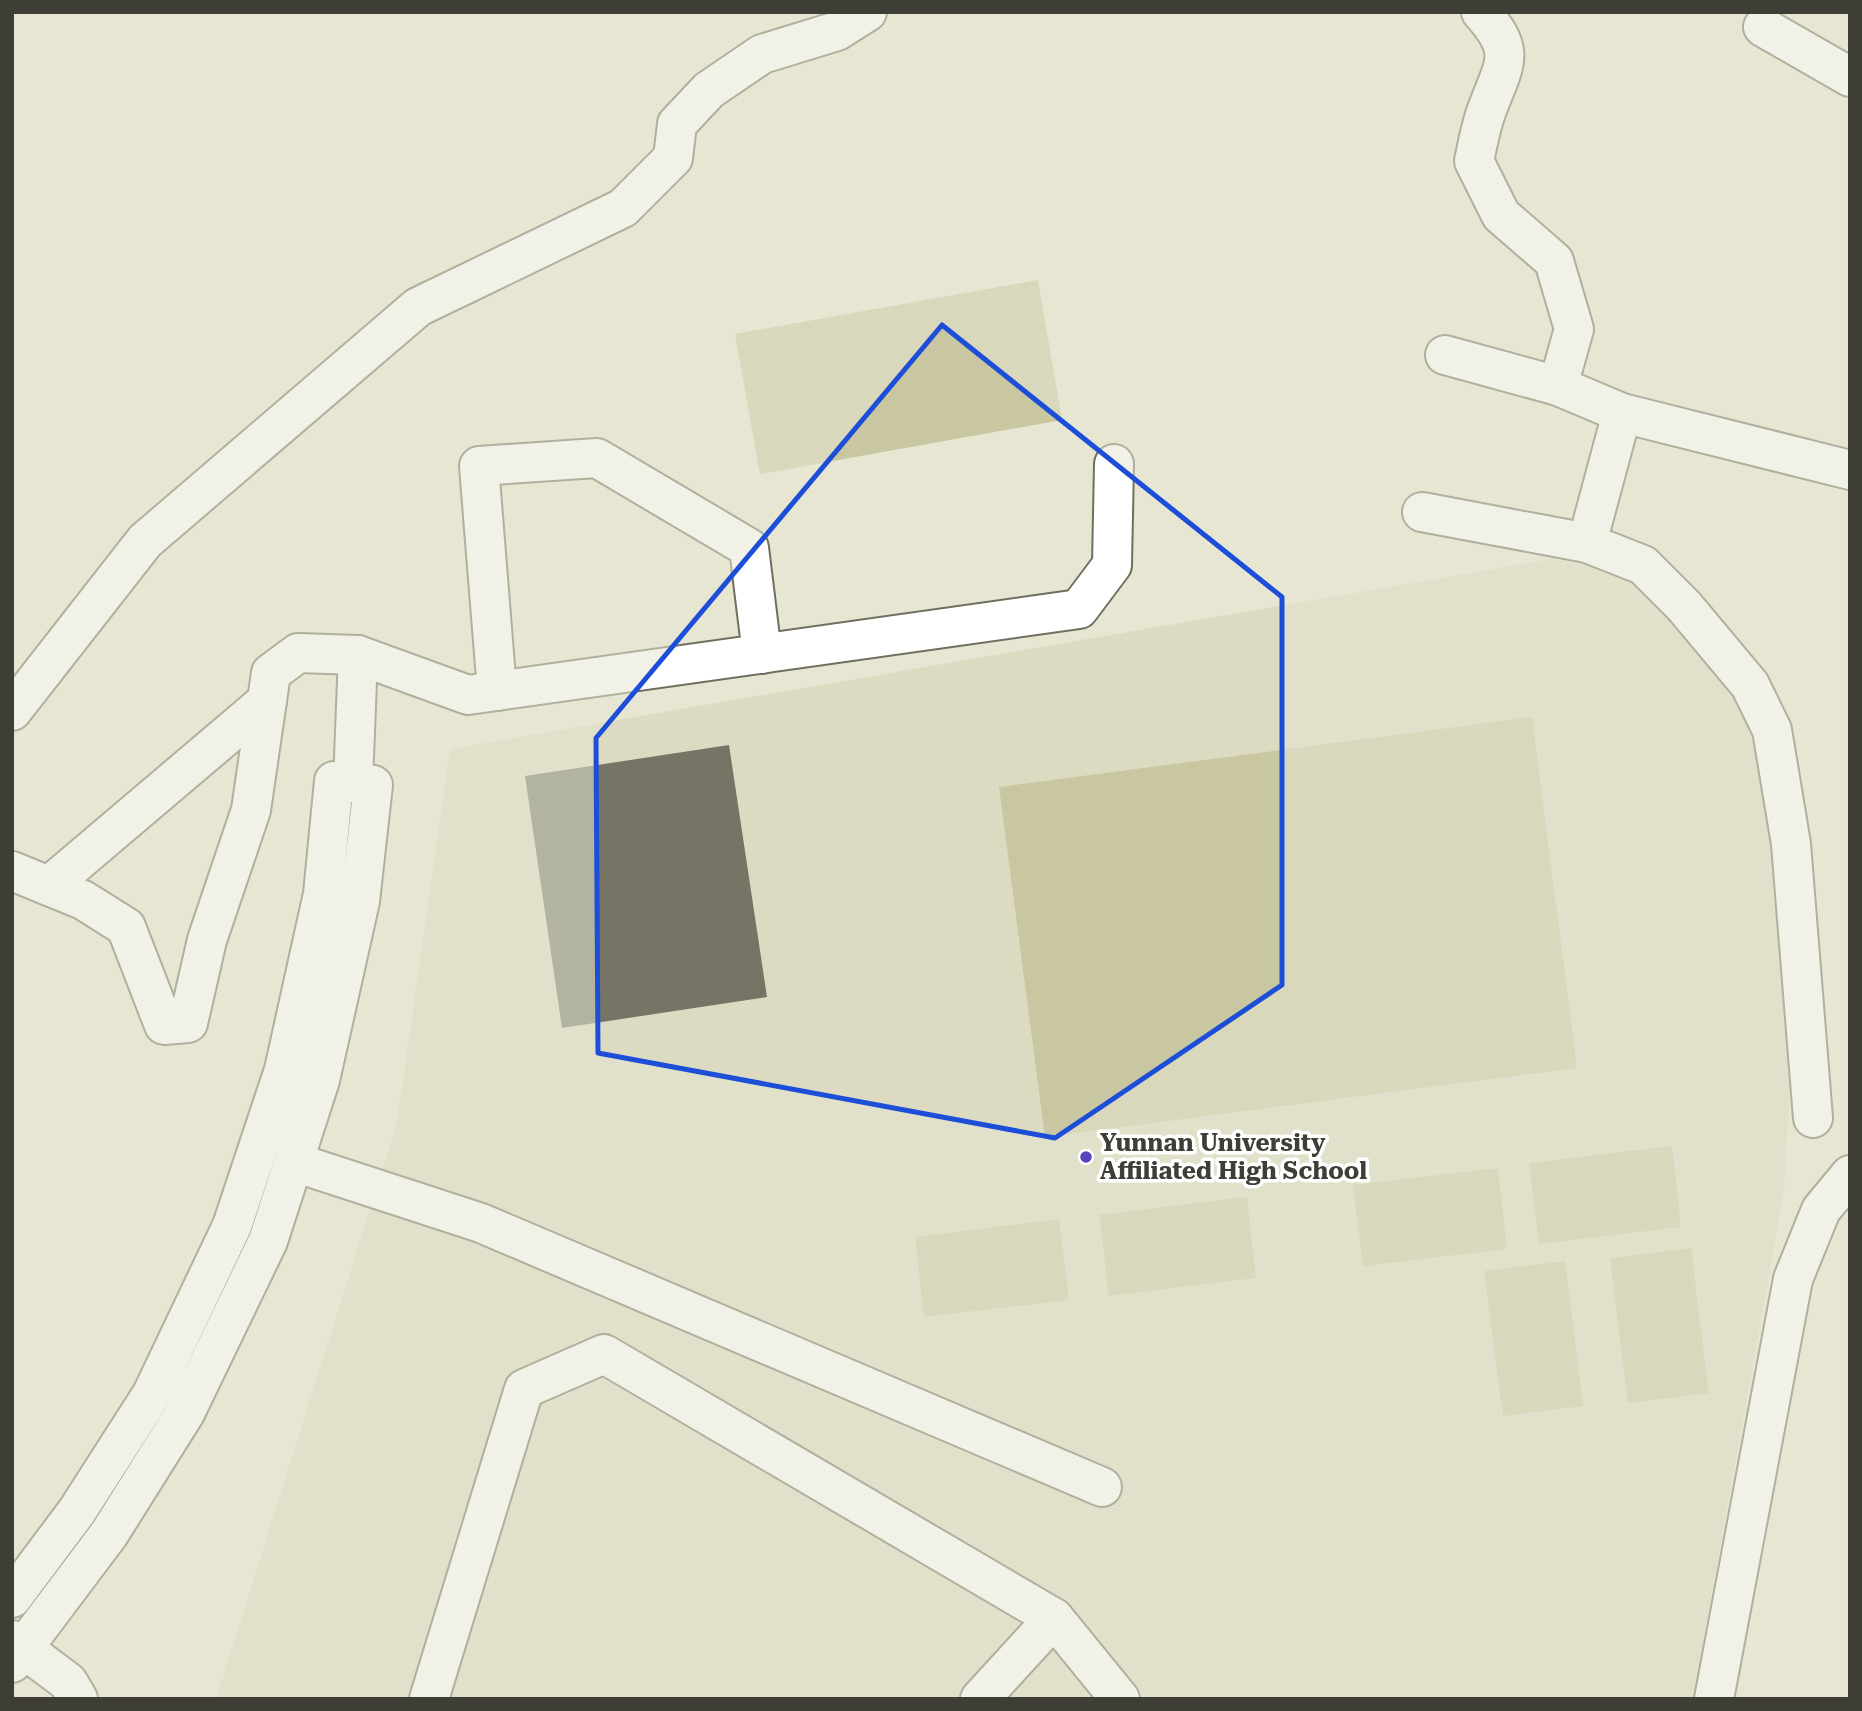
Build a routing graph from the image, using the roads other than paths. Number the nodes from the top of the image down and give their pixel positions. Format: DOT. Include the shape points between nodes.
graph roads {
  1 [pos="867,12"];
  2 [pos="1481,12"];
  3 [pos="1763,27"];
  4 [pos="1850,77"];
  5 [pos="1445,355"];
  6 [pos="1558,386"];
  7 [pos="1622,413"];
  8 [pos="1114,464"];
  9 [pos="1850,470"];
  10 [pos="1422,512"];
  11 [pos="1587,543"];
  12 [pos="762,654"];
  13 [pos="358,655"];
  14 [pos="497,691"];
  15 [pos="267,701"];
  16 [pos="12,711"];
  17 [pos="352,783"];
  18 [pos="12,871"];
  19 [pos="49,886"];
  20 [pos="1813,1118"];
  21 [pos="294,1162"];
  22 [pos="1850,1175"];
  23 [pos="1102,1487"];
  24 [pos="12,1598"];
  25 [pos="1054,1618"];
  26 [pos="16,1650"];
  27 [pos="78,1699"];
  28 [pos="429,1699"];
  29 [pos="980,1699"];
  30 [pos="1120,1699"];
  31 [pos="1714,1699"];
  1 -- 16 [label="street" via="837,30 762,54 709,90 677,124 673,158 623,208 418,307 145,541"];
  2 -- 6 [label="street" via="1501,35 1506,65 1486,110 1474,161 1501,215 1555,261 1574,329"];
  3 -- 4 [label="street"];
  5 -- 6 [label="street"];
  6 -- 7 [label="street"];
  7 -- 9 [label="street"];
  7 -- 11 [label="street"];
  8 -- 12 [label="street" via="1112,565 1079,609"];
  10 -- 11 [label="street"];
  11 -- 20 [label="street" via="1643,565 1684,606 1750,685 1772,730 1791,844"];
  12 -- 14 [label="street"];
  12 -- 14 [label="street" via="749,548 597,458 479,466"];
  13 -- 14 [label="street" via="468,695"];
  13 -- 15 [label="street" via="298,653 271,673"];
  13 -- 17 [label="street"];
  15 -- 19 [label="street"];
  15 -- 19 [label="street" via="251,810 207,940 188,1023 164,1024 126,927"];
  17 -- 21 [label="street" via="373,785 360,901 320,1080"];
  17 -- 24 [label="street" via="334,781 323,894 284,1070 232,1226 152,1394 77,1511"];
  18 -- 19 [label="street"];
  21 -- 23 [label="street" via="481,1223"];
  21 -- 26 [label="street" via="268,1241 185,1413 109,1534"];
  22 -- 31 [label="street" via="1821,1210 1793,1279"];
  25 -- 28 [label="street" via="604,1354 524,1389"];
  25 -- 29 [label="street"];
  25 -- 30 [label="street"];
  26 -- 27 [label="street" via="68,1682"];
}
